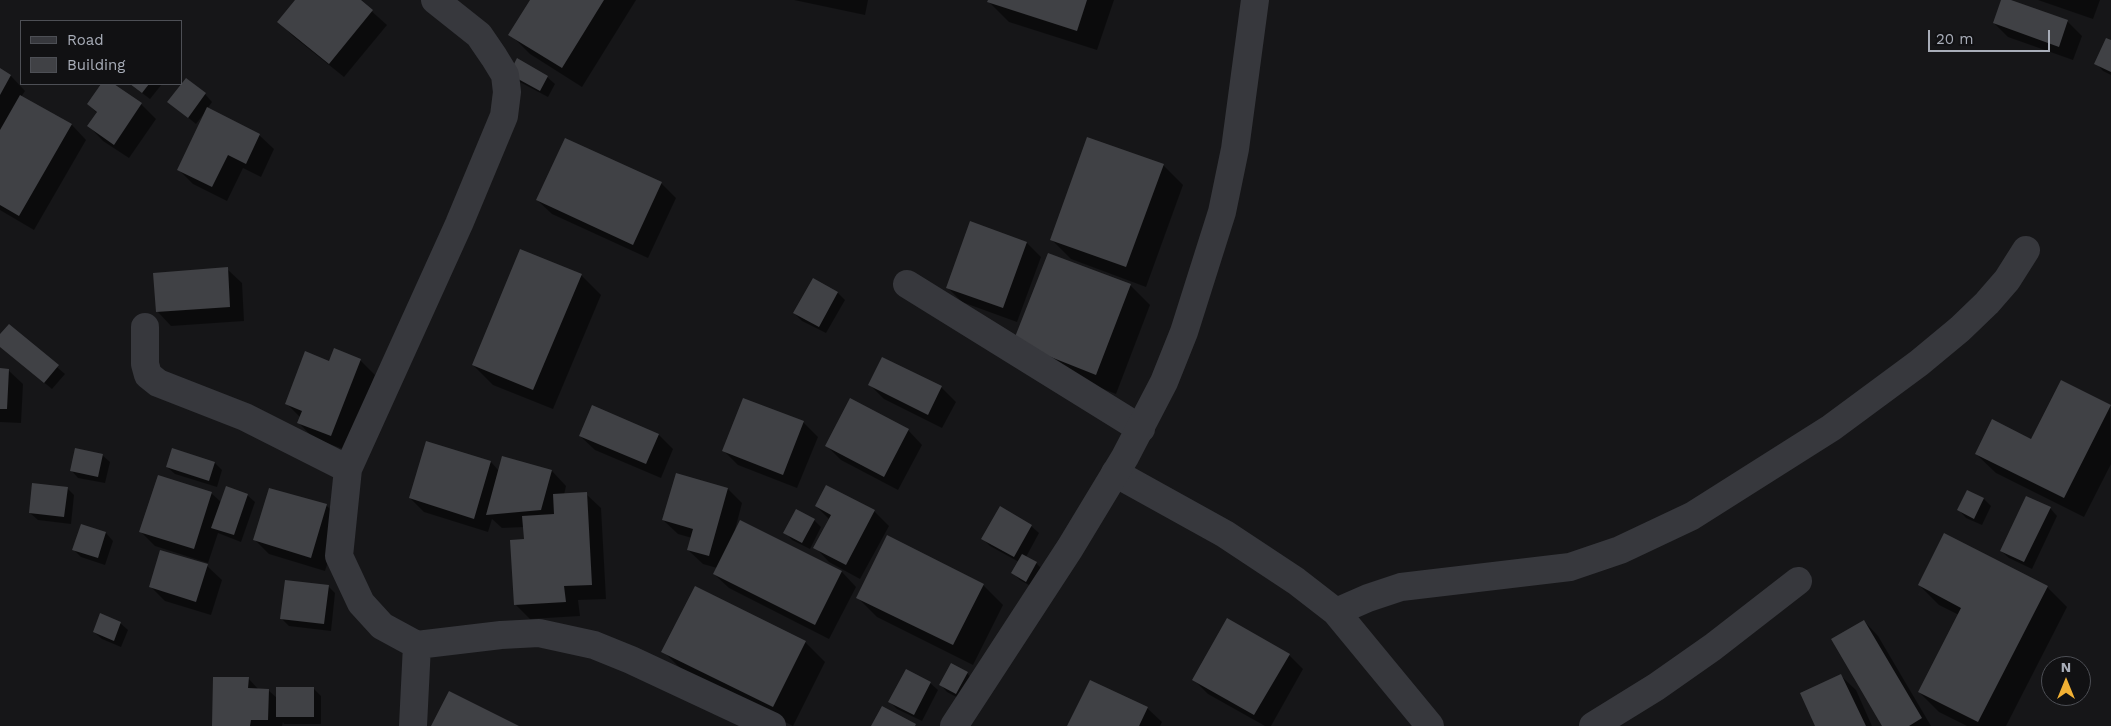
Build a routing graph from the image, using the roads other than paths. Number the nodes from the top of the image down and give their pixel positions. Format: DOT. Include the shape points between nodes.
graph roads {
  1 [pos="435,0"];
  2 [pos="1255,0"];
  3 [pos="2026,250"];
  4 [pos="907,284"];
  5 [pos="145,327"];
  6 [pos="1140,430"];
  7 [pos="348,469"];
  8 [pos="1115,473"];
  9 [pos="1798,581"];
  10 [pos="1336,612"];
  11 [pos="417,645"];
  12 [pos="414,726"];
  13 [pos="772,726"];
  14 [pos="954,726"];
  15 [pos="1430,726"];
  16 [pos="1593,726"];
  1 -- 7 [label="street" via="479,35 505,75 504,116"];
  2 -- 6 [label="street" via="1235,149 1222,212 1184,332"];
  3 -- 10 [label="street" via="1987,303 1919,363 1830,428 1692,516 1620,550 1570,567 1402,587"];
  4 -- 6 [label="street"];
  5 -- 7 [label="street" via="145,364 148,375 158,383 244,417"];
  6 -- 8 [label="street"];
  7 -- 11 [label="street" via="339,556 361,603 382,626"];
  8 -- 10 [label="street" via="1225,534"];
  8 -- 14 [label="street"];
  9 -- 16 [label="street" via="1713,647"];
  10 -- 15 [label="street"];
  11 -- 12 [label="street"];
  11 -- 13 [label="street" via="539,633 570,639 631,660"];
}
